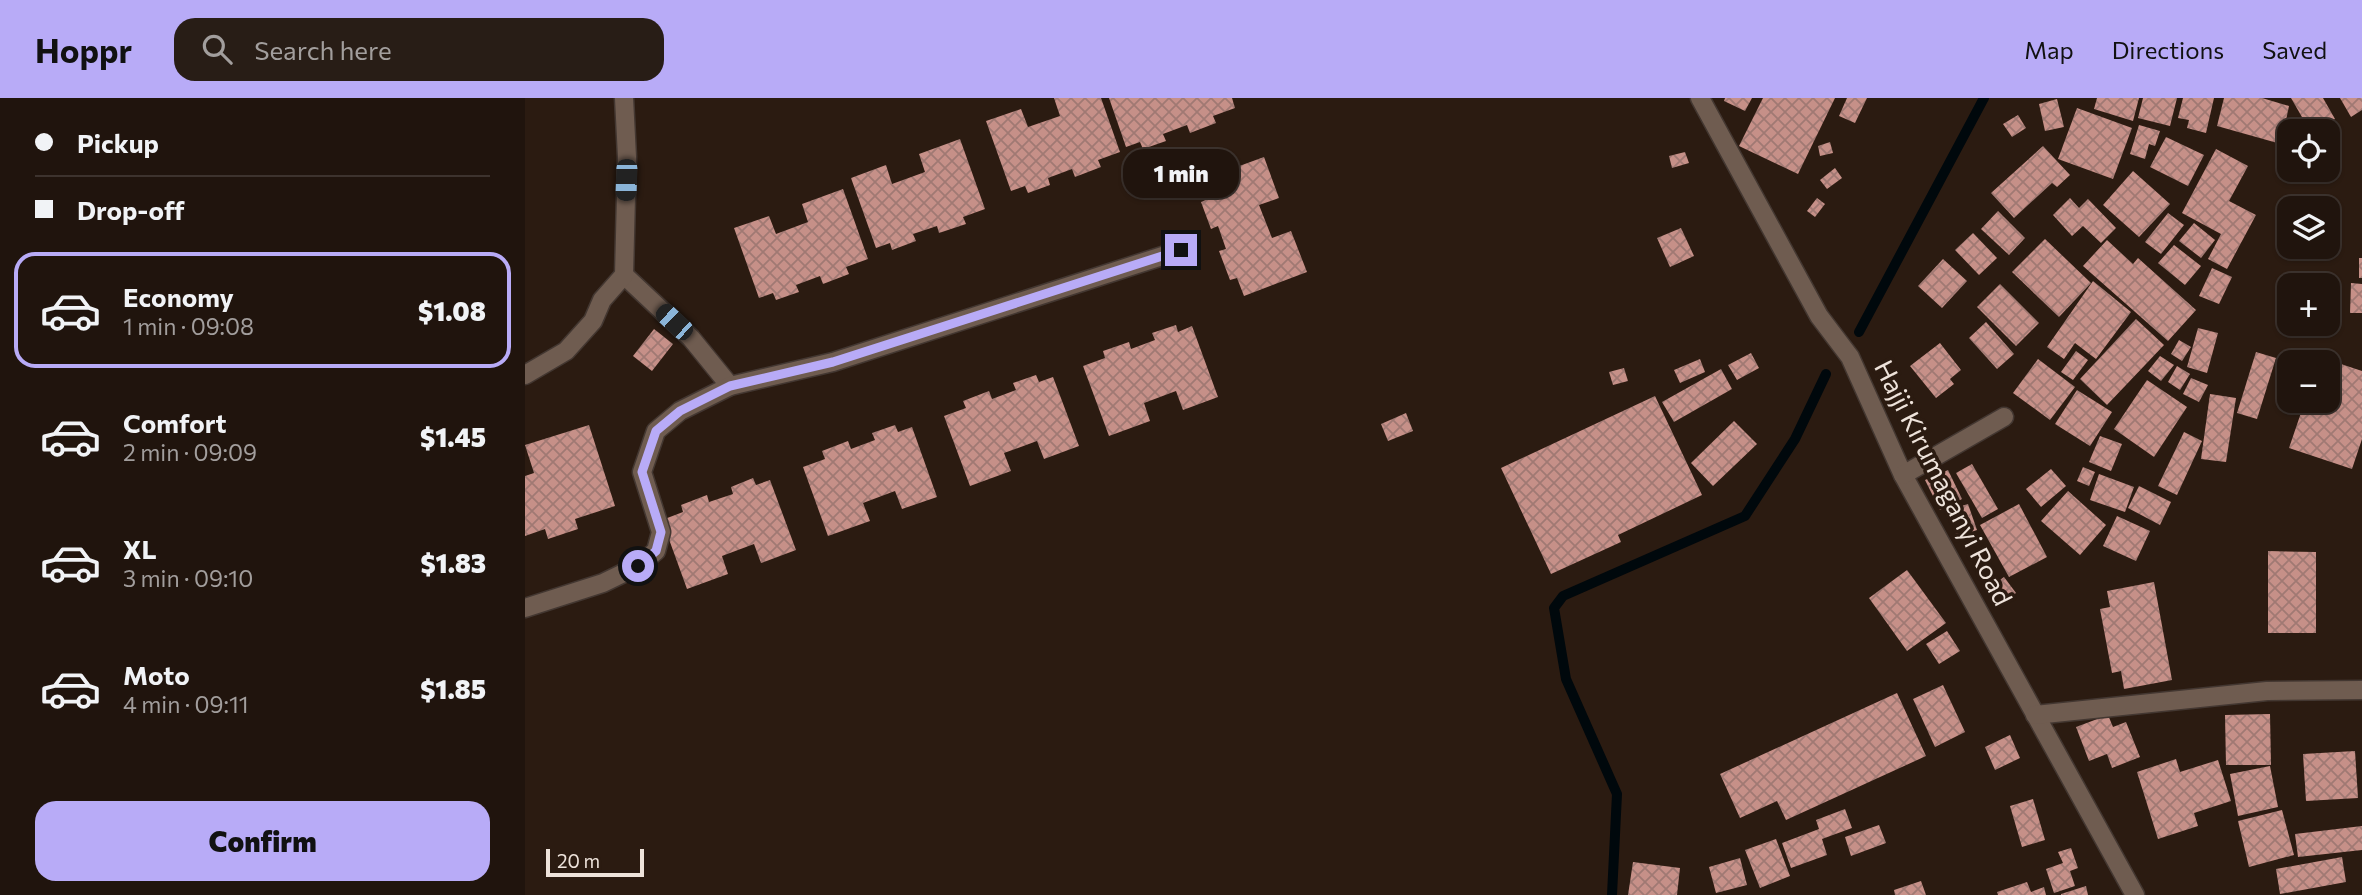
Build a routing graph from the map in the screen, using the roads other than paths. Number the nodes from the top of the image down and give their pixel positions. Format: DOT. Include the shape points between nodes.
graph roads {
  1 [pos="624,98"];
  2 [pos="1700,98"];
  3 [pos="1181,250"];
  4 [pos="624,275"];
  5 [pos="525,376"];
  6 [pos="730,386"];
  7 [pos="2004,417"];
  8 [pos="1903,475"];
  9 [pos="525,608"];
  10 [pos="2362,690"];
  11 [pos="2035,715"];
  12 [pos="2135,895"];
  1 -- 4 [label="street"];
  2 -- 8 [label="street, Hajji Kirumaganyi Road" via="1819,316 1850,357"];
  3 -- 6 [label="street" via="833,362"];
  4 -- 5 [label="street" via="566,351"];
  4 -- 6 [label="street" via="691,338"];
  6 -- 9 [label="street" via="680,411 656,431 642,472 661,532 656,551 638,566 603,583"];
  7 -- 8 [label="street"];
  8 -- 11 [label="street, Hajji Kirumaganyi Road"];
  10 -- 11 [label="street" via="2267,691"];
  11 -- 12 [label="street, Hajji Kirumaganyi Road"];
}
